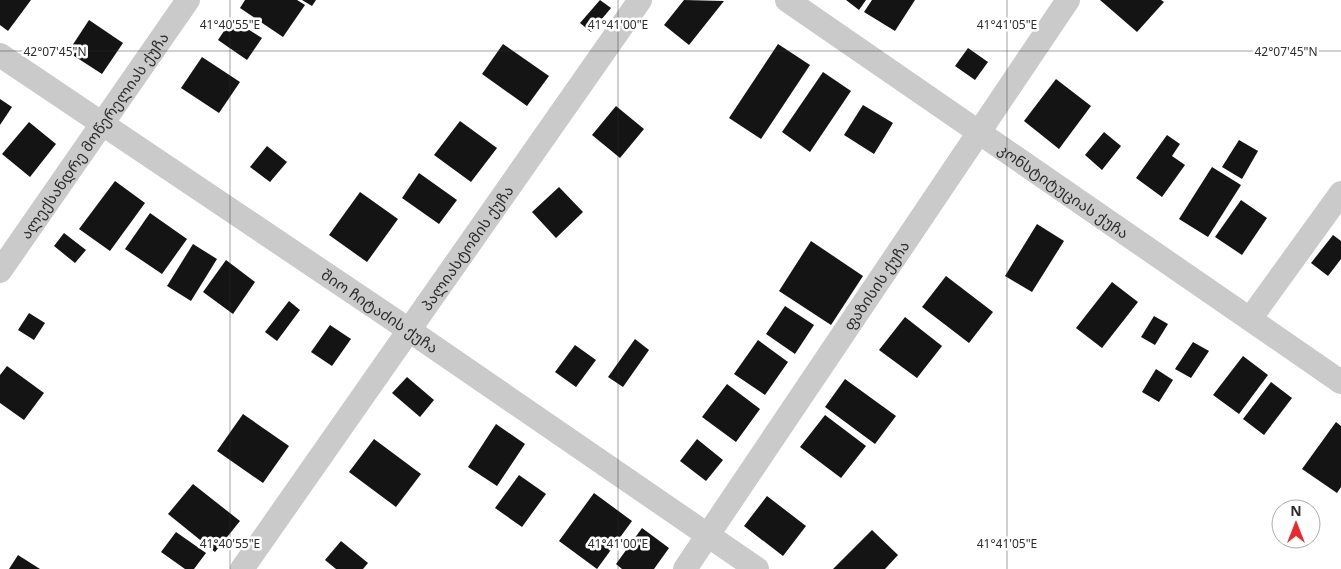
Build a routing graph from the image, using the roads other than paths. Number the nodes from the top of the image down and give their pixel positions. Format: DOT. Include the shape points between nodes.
graph roads {
  1 [pos="188,0"];
  2 [pos="640,0"];
  3 [pos="787,0"];
  4 [pos="1068,0"];
  5 [pos="0,55"];
  6 [pos="102,124"];
  7 [pos="980,133"];
  8 [pos="1341,193"];
  9 [pos="0,271"];
  10 [pos="1250,320"];
  11 [pos="409,330"];
  12 [pos="1341,382"];
  13 [pos="708,534"];
  14 [pos="242,569"];
  15 [pos="685,569"];
  16 [pos="757,569"];
  1 -- 6 [label="street, ალექსანდრე მოწერელიას ქუჩა"];
  2 -- 11 [label="street, პალიასტომის ქუჩა"];
  3 -- 7 [label="street, კონსტიტუციას ქუჩა"];
  4 -- 7 [label="street, ფაზისის ქუჩა"];
  5 -- 6 [label="street, შიო ჩიტაძის ქუჩა"];
  6 -- 9 [label="street, ალექსანდრე მოწერელიას ქუჩა"];
  6 -- 11 [label="street, შიო ჩიტაძის ქუჩა"];
  7 -- 10 [label="street, კონსტიტუციას ქუჩა"];
  7 -- 13 [label="street, ფაზისის ქუჩა"];
  8 -- 10 [label="street"];
  10 -- 12 [label="street, კონსტიტუციას ქუჩა"];
  11 -- 13 [label="street, შიო ჩიტაძის ქუჩა"];
  11 -- 14 [label="street, პალიასტომის ქუჩა"];
  13 -- 15 [label="street, ფაზისის ქუჩა"];
  13 -- 16 [label="street, შიო ჩიტაძის ქუჩა"];
}
